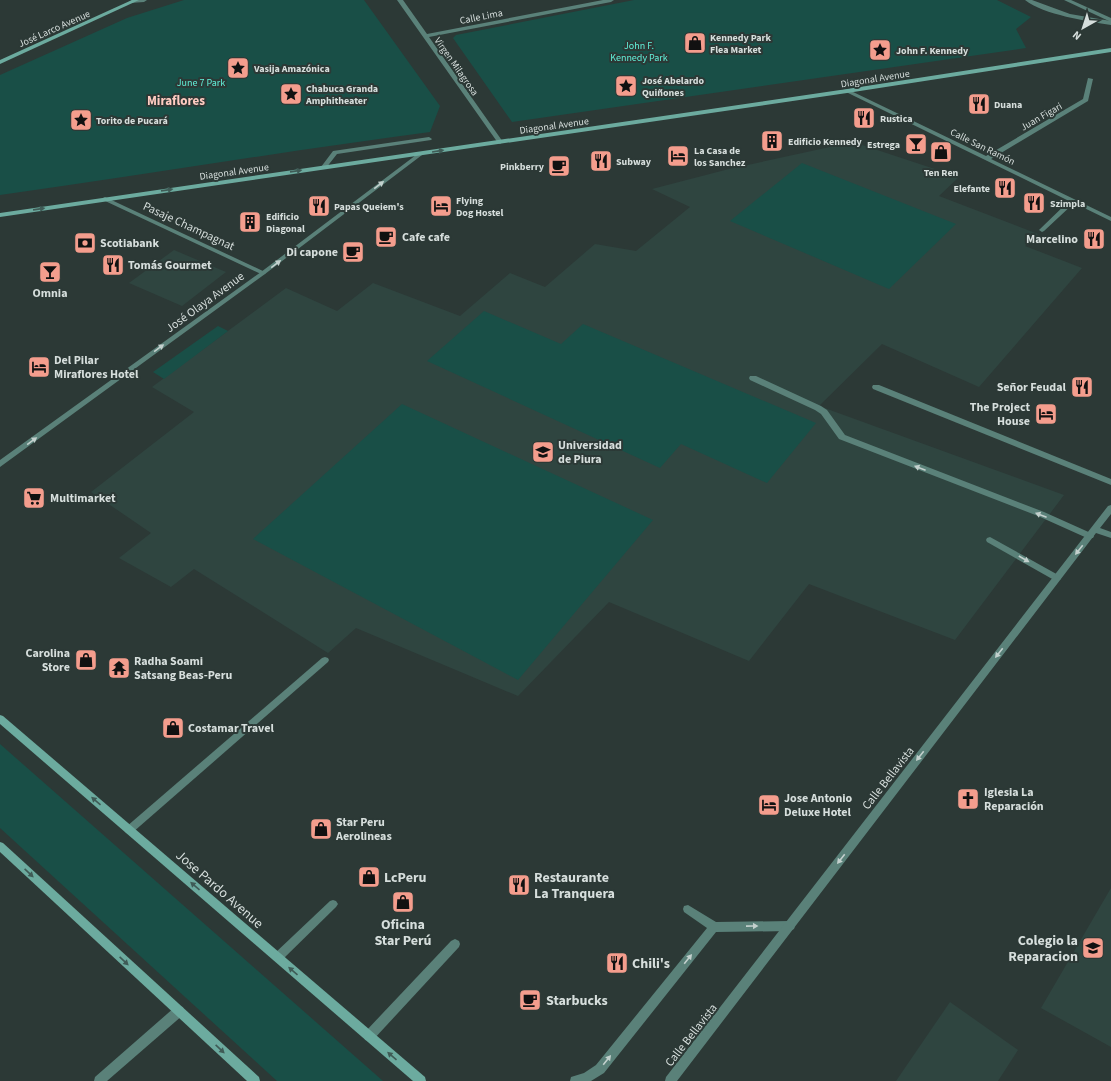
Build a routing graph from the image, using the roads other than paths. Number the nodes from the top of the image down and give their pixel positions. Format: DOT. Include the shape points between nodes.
graph roads {
  1 [pos="144,0"];
  2 [pos="400,0"];
  3 [pos="611,0"];
  4 [pos="1028,0"];
  5 [pos="1067,0"];
  6 [pos="134,1"];
  7 [pos="1111,22"];
  8 [pos="426,36"];
  9 [pos="1111,50"];
  10 [pos="0,62"];
  11 [pos="1090,78"];
  12 [pos="847,91"];
  13 [pos="429,139"];
  14 [pos="500,142"];
  15 [pos="420,154"];
  16 [pos="986,159"];
  17 [pos="324,167"];
  18 [pos="105,199"];
  19 [pos="1073,201"];
  20 [pos="0,215"];
  21 [pos="1111,219"];
  22 [pos="1042,230"];
  23 [pos="263,273"];
  24 [pos="753,378"];
  25 [pos="876,387"];
  26 [pos="0,464"];
  27 [pos="1111,482"];
  28 [pos="1111,508"];
  29 [pos="1093,532"];
  30 [pos="1111,536"];
  31 [pos="990,540"];
  32 [pos="1057,578"];
  33 [pos="325,660"];
  34 [pos="0,718"];
  35 [pos="129,830"];
  36 [pos="0,846"];
  37 [pos="333,904"];
  38 [pos="688,909"];
  39 [pos="790,926"];
  40 [pos="714,927"];
  41 [pos="455,944"];
  42 [pos="278,957"];
  43 [pos="179,1011"];
  44 [pos="369,1036"];
  45 [pos="99,1081"];
  46 [pos="255,1081"];
  47 [pos="421,1081"];
  48 [pos="575,1081"];
  49 [pos="670,1081"];
  1 -- 6 [label="street"];
  2 -- 8 [label="street, Virgen Milagrosa"];
  3 -- 8 [label="street, Calle Lima"];
  4 -- 7 [label="street" via="1082,19"];
  5 -- 7 [label="street"];
  6 -- 10 [label="main road, José Larco Avenue"];
  8 -- 14 [label="street, Virgen Milagrosa"];
  9 -- 12 [label="main road, Diagonal Avenue"];
  11 -- 16 [label="street, Juan Figari" via="1086,100"];
  12 -- 14 [label="main road, Diagonal Avenue"];
  12 -- 16 [label="street, Calle San Ramón"];
  13 -- 17 [label="street" via="335,152"];
  15 -- 14 [label="main road, Diagonal Avenue, one-way"];
  15 -- 17 [label="main road, Diagonal Avenue"];
  23 -- 15 [label="street, José Olaya Avenue, one-way"];
  16 -- 19 [label="street, Calle San Ramón"];
  18 -- 17 [label="main road, Diagonal Avenue, one-way"];
  20 -- 18 [label="main road, Diagonal Avenue, one-way"];
  18 -- 23 [label="street, Pasaje Champagnat"];
  19 -- 21 [label="street, Calle San Ramón"];
  19 -- 22 [label="street"];
  26 -- 23 [label="street, José Olaya Avenue, one-way"];
  29 -- 24 [label="street, one-way" via="842,437 824,412 818,408"];
  25 -- 27 [label="street"];
  28 -- 29 [label="street, Calle Bellavista"];
  29 -- 30 [label="street"];
  29 -- 32 [label="street, Calle Bellavista, one-way"];
  31 -- 32 [label="street, one-way"];
  32 -- 39 [label="street, Calle Bellavista, one-way"];
  33 -- 35 [label="street"];
  35 -- 34 [label="main road, Jose Pardo Avenue, one-way"];
  42 -- 35 [label="main road, Jose Pardo Avenue, one-way"];
  36 -- 43 [label="main road, one-way"];
  37 -- 42 [label="street"];
  38 -- 40 [label="street"];
  40 -- 39 [label="street, one-way"];
  39 -- 49 [label="street, Calle Bellavista"];
  48 -- 40 [label="street, one-way" via="586,1078 600,1069"];
  41 -- 44 [label="street"];
  44 -- 42 [label="main road, Jose Pardo Avenue, one-way"];
  43 -- 45 [label="street"];
  43 -- 46 [label="main road, one-way"];
  47 -- 44 [label="main road, Jose Pardo Avenue, one-way"];
}
